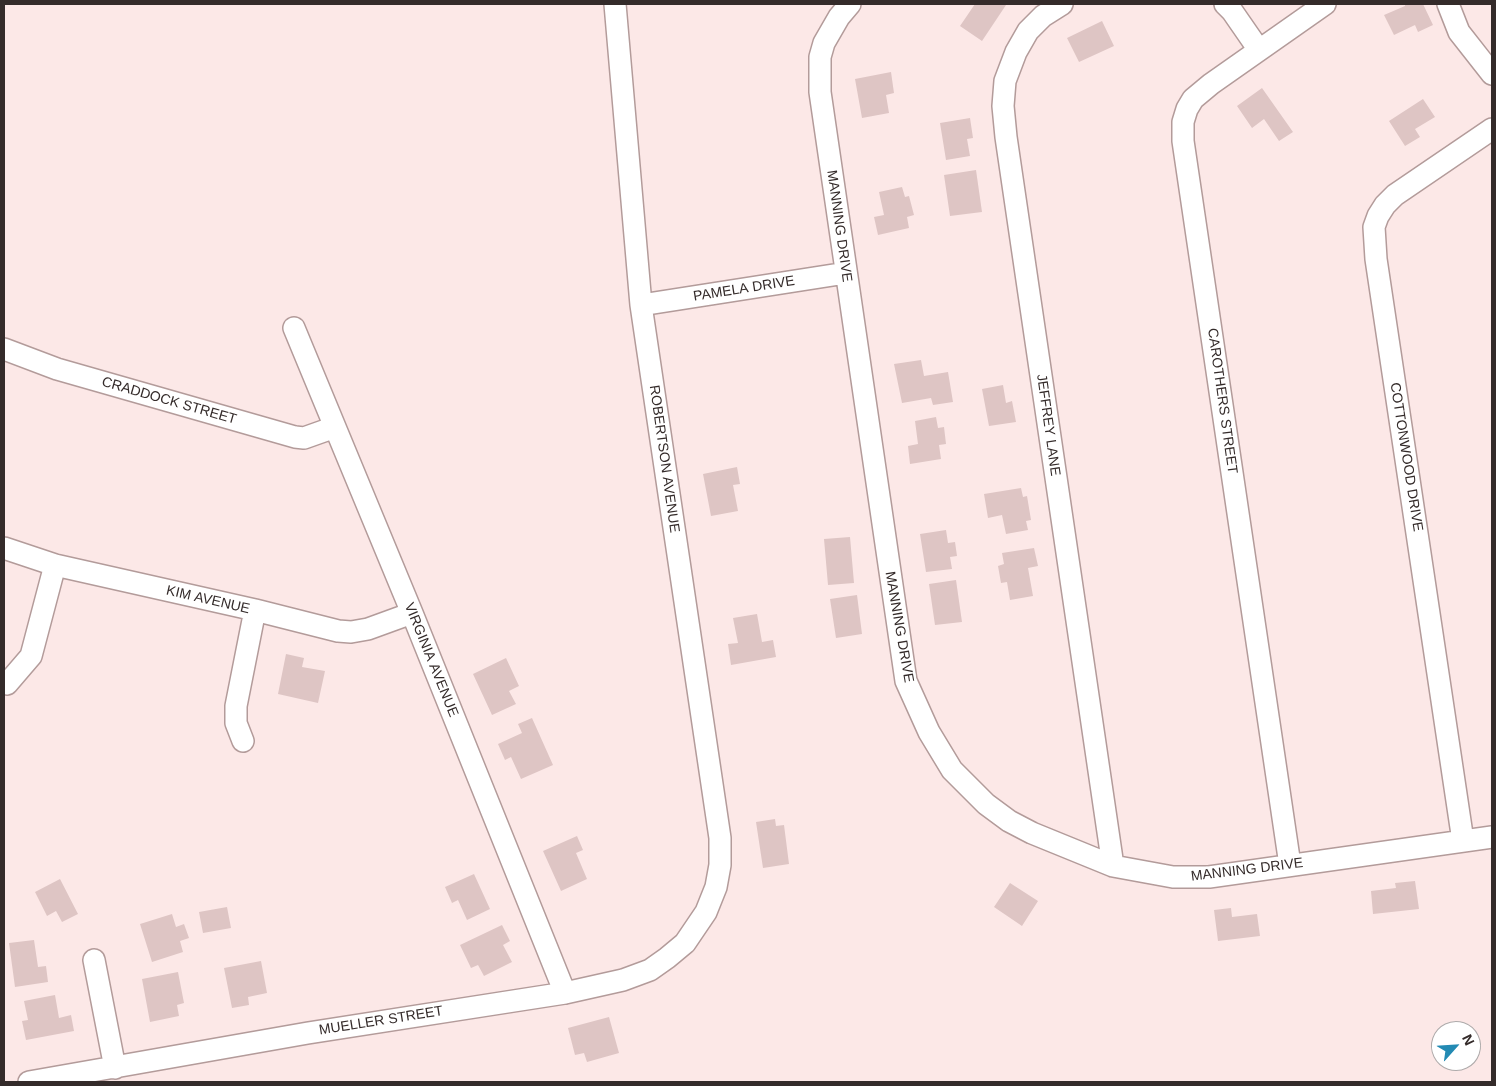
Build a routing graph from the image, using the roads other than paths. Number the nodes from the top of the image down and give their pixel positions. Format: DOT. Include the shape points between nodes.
graph roads {
  1 [pos="615,4"];
  2 [pos="850,4"];
  3 [pos="1062,4"];
  4 [pos="1225,4"];
  5 [pos="1325,4"];
  6 [pos="1448,4"];
  7 [pos="1258,50"];
  8 [pos="1492,74"];
  9 [pos="1492,129"];
  10 [pos="846,273"];
  11 [pos="641,305"];
  12 [pos="294,328"];
  13 [pos="4,349"];
  14 [pos="335,427"];
  15 [pos="4,548"];
  16 [pos="55,565"];
  17 [pos="255,610"];
  18 [pos="412,612"];
  19 [pos="7,684"];
  20 [pos="243,741"];
  21 [pos="1492,837"];
  22 [pos="1463,841"];
  23 [pos="1290,865"];
  24 [pos="1113,866"];
  25 [pos="706,912"];
  26 [pos="94,960"];
  27 [pos="565,993"];
  28 [pos="115,1068"];
  29 [pos="29,1082"];
  1 -- 11 [label="street, ROBERTSON AVENUE"];
  2 -- 10 [label="street, MANNING DRIVE" via="824,43 819,70"];
  3 -- 24 [label="street, JEFFREY LANE" via="1028,31 1005,81 1003,106"];
  4 -- 7 [label="street"];
  5 -- 7 [label="street, CAROTHERS STREET"];
  6 -- 8 [label="street" via="1459,32"];
  7 -- 23 [label="street, CAROTHERS STREET" via="1193,99 1183,122 1183,141"];
  9 -- 22 [label="street, COTTONWOOD DRIVE" via="1395,195 1385,205 1374,227 1377,269"];
  10 -- 11 [label="street, PAMELA DRIVE"];
  10 -- 24 [label="street, MANNING DRIVE" via="899,638 906,680 916,707 952,770 986,804 1032,833"];
  11 -- 25 [label="street, ROBERTSON AVENUE" via="720,838 720,865"];
  12 -- 14 [label="street, VIRGINIA AVENUE"];
  13 -- 14 [label="street, CRADDOCK STREET" via="56,369 295,437 304,438"];
  14 -- 18 [label="street, VIRGINIA AVENUE"];
  15 -- 16 [label="street, KIM AVENUE"];
  16 -- 17 [label="street, KIM AVENUE"];
  16 -- 19 [label="street" via="31,656"];
  17 -- 18 [label="street, KIM AVENUE" via="350,632 368,629"];
  17 -- 20 [label="street" via="236,706 236,723"];
  18 -- 27 [label="street, VIRGINIA AVENUE"];
  21 -- 22 [label="street, MANNING DRIVE"];
  22 -- 23 [label="street, MANNING DRIVE"];
  23 -- 24 [label="street, MANNING DRIVE" via="1209,877 1174,878"];
  25 -- 27 [label="street, MUELLER STREET" via="685,943 650,970 623,980"];
  26 -- 28 [label="street"];
  27 -- 28 [label="street, MUELLER STREET" via="308,1033"];
  28 -- 29 [label="street, MUELLER STREET"];
}
